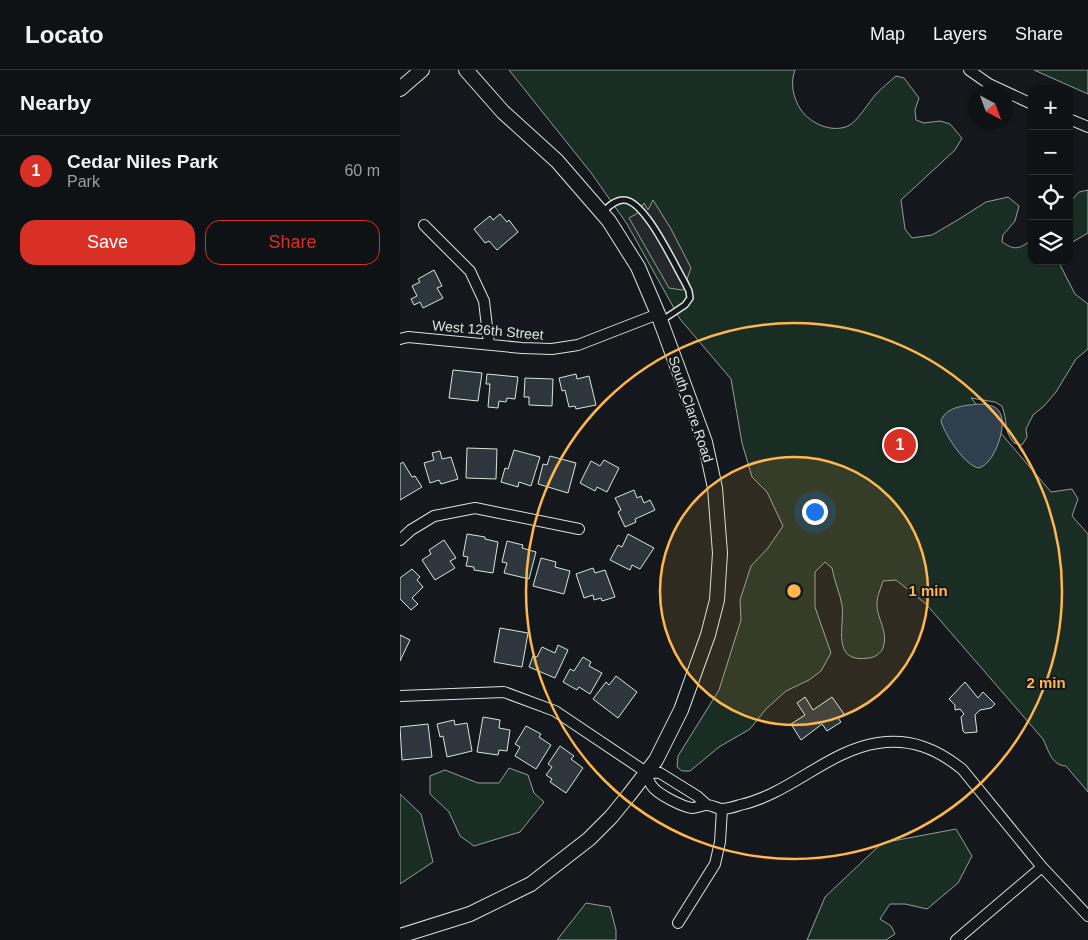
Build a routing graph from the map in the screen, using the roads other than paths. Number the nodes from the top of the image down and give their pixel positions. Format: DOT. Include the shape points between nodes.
graph roads {
  1 [pos="422,70"];
  2 [pos="466,70"];
  3 [pos="969,70"];
  4 [pos="400,89"];
  5 [pos="1028,102"];
  6 [pos="1073,121"];
  7 [pos="1088,127"];
  8 [pos="601,213"];
  9 [pos="424,224"];
  10 [pos="659,317"];
  11 [pos="400,339"];
  12 [pos="489,344"];
  13 [pos="579,529"];
  14 [pos="400,540"];
  15 [pos="400,696"];
  16 [pos="646,772"];
  17 [pos="707,805"];
  18 [pos="722,809"];
  19 [pos="1042,867"];
  20 [pos="1088,916"];
  21 [pos="678,923"];
  22 [pos="400,936"];
  23 [pos="956,940"];
  1 -- 4 [label="street"];
  2 -- 8 [label="street, South Clare Road" via="503,112 557,161"];
  3 -- 5 [label="street" via="989,84"];
  6 -- 7 [label="street"];
  8 -- 10 [label="street, South Clare Road" via="638,267"];
  8 -- 10 [label="lane" via="624,200 638,206 684,281 690,298 685,305"];
  9 -- 12 [label="street" via="470,271 484,300"];
  10 -- 12 [label="street, West 126th Street" via="578,345 552,349"];
  10 -- 16 [label="street, South Clare Road" via="705,442 716,488 720,553 717,600 694,678 656,760"];
  11 -- 12 [label="street, West 126th Street"];
  13 -- 14 [label="street" via="475,508 434,516"];
  15 -- 16 [label="street" via="504,692 555,711"];
  16 -- 17 [label="street" via="660,774"];
  16 -- 17 [label="street" via="652,788 678,804 692,808"];
  16 -- 22 [label="street, South Clare Road" via="630,795 589,839 531,884 470,914"];
  17 -- 18 [label="street"];
  18 -- 19 [label="street" via="770,796 860,747 879,743 913,743 948,758 962,770"];
  18 -- 21 [label="street" via="715,864"];
  19 -- 20 [label="street"];
  19 -- 23 [label="street"];
}
